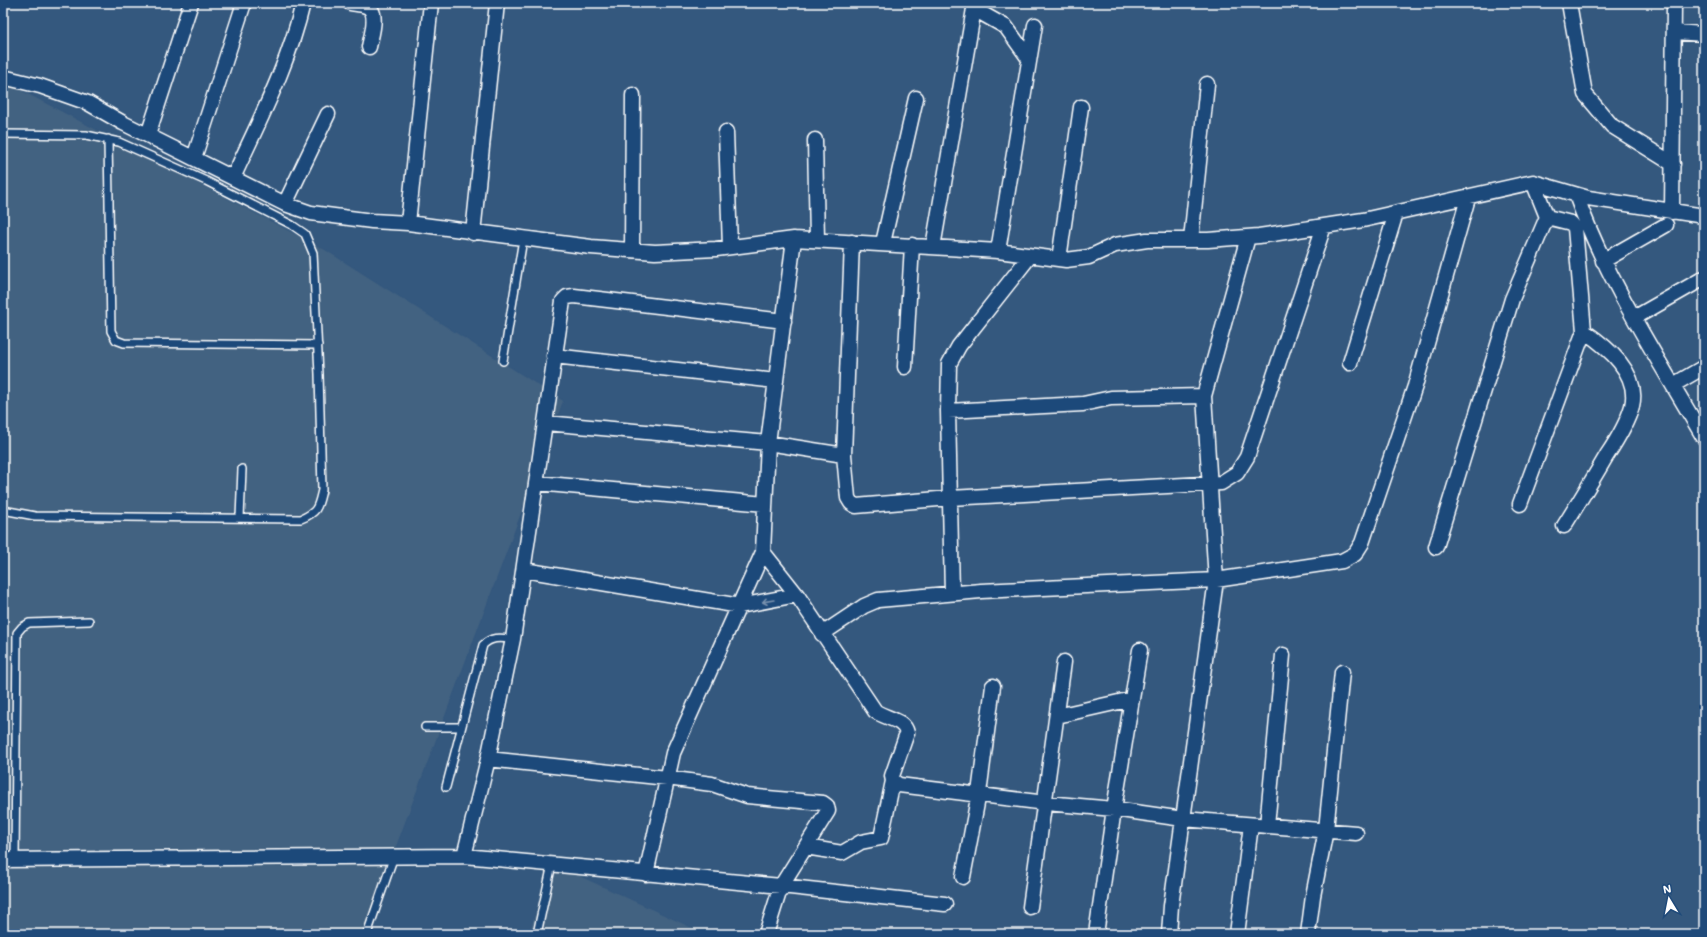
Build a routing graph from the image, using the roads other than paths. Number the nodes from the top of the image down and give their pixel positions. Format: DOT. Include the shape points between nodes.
graph roads {
  1 [pos="191,3"];
  2 [pos="244,3"];
  3 [pos="303,3"];
  4 [pos="350,3"];
  5 [pos="431,3"];
  6 [pos="497,3"];
  7 [pos="1569,3"];
  8 [pos="1674,3"];
  9 [pos="975,6"];
  10 [pos="1034,25"];
  11 [pos="1674,32"];
  12 [pos="1704,34"];
  13 [pos="369,47"];
  14 [pos="1029,59"];
  15 [pos="3,77"];
  16 [pos="1207,84"];
  17 [pos="632,95"];
  18 [pos="916,98"];
  19 [pos="1081,107"];
  20 [pos="328,114"];
  21 [pos="726,132"];
  22 [pos="3,134"];
  23 [pos="148,135"];
  24 [pos="108,139"];
  25 [pos="815,140"];
  26 [pos="194,158"];
  27 [pos="1672,164"];
  28 [pos="233,178"];
  29 [pos="1533,182"];
  30 [pos="1576,195"];
  31 [pos="1468,198"];
  32 [pos="285,204"];
  33 [pos="1672,212"];
  34 [pos="1396,213"];
  35 [pos="1704,216"];
  36 [pos="1547,217"];
  37 [pos="408,223"];
  38 [pos="1666,225"];
  39 [pos="1324,226"];
  40 [pos="473,232"];
  41 [pos="1248,237"];
  42 [pos="523,239"];
  43 [pos="794,239"];
  44 [pos="817,240"];
  45 [pos="1191,240"];
  46 [pos="852,242"];
  47 [pos="883,243"];
  48 [pos="912,245"];
  49 [pos="730,247"];
  50 [pos="933,247"];
  51 [pos="632,250"];
  52 [pos="998,251"];
  53 [pos="1030,256"];
  54 [pos="1059,259"];
  55 [pos="1603,261"];
  56 [pos="1704,278"];
  57 [pos="1634,318"];
  58 [pos="784,321"];
  59 [pos="1584,331"];
  60 [pos="318,346"];
  61 [pos="554,356"];
  62 [pos="503,361"];
  63 [pos="1350,363"];
  64 [pos="905,367"];
  65 [pos="1704,367"];
  66 [pos="776,381"];
  67 [pos="1673,385"];
  68 [pos="1204,396"];
  69 [pos="948,411"];
  70 [pos="546,423"];
  71 [pos="1704,438"];
  72 [pos="768,442"];
  73 [pos="844,455"];
  74 [pos="242,469"];
  75 [pos="537,483"];
  76 [pos="1210,483"];
  77 [pos="950,498"];
  78 [pos="765,504"];
  79 [pos="1520,504"];
  80 [pos="3,510"];
  81 [pos="240,518"];
  82 [pos="1564,526"];
  83 [pos="1436,547"];
  84 [pos="764,552"];
  85 [pos="524,570"];
  86 [pos="1216,580"];
  87 [pos="952,593"];
  88 [pos="797,595"];
  89 [pos="740,606"];
  90 [pos="89,622"];
  91 [pos="822,634"];
  92 [pos="513,639"];
  93 [pos="1140,650"];
  94 [pos="1283,655"];
  95 [pos="1064,662"];
  96 [pos="1342,672"];
  97 [pos="993,686"];
  98 [pos="1132,699"];
  99 [pos="1057,716"];
  100 [pos="425,727"];
  101 [pos="461,727"];
  102 [pos="488,759"];
  103 [pos="667,778"];
  104 [pos="893,781"];
  105 [pos="446,787"];
  106 [pos="979,793"];
  107 [pos="1046,802"];
  108 [pos="1114,809"];
  109 [pos="1183,819"];
  110 [pos="1251,824"];
  111 [pos="1268,826"];
  112 [pos="1326,830"];
  113 [pos="1356,833"];
  114 [pos="806,847"];
  115 [pos="394,856"];
  116 [pos="464,856"];
  117 [pos="9,860"];
  118 [pos="552,864"];
  119 [pos="646,874"];
  120 [pos="963,876"];
  121 [pos="781,886"];
  122 [pos="945,904"];
  123 [pos="1030,907"];
  124 [pos="367,934"];
  125 [pos="537,934"];
  126 [pos="766,934"];
  127 [pos="1096,934"];
  128 [pos="1169,934"];
  129 [pos="1238,934"];
  130 [pos="1308,934"];
  1 -- 23 [label="street"];
  2 -- 26 [label="street"];
  3 -- 28 [label="street" via="278,79"];
  4 -- 13 [label="street" via="367,6 374,17"];
  5 -- 37 [label="street"];
  6 -- 40 [label="street"];
  7 -- 27 [label="street" via="1585,94 1612,126"];
  8 -- 11 [label="street"];
  9 -- 14 [label="street" via="1006,27"];
  9 -- 50 [label="street"];
  10 -- 14 [label="street"];
  11 -- 12 [label="street"];
  11 -- 27 [label="street"];
  14 -- 52 [label="street"];
  15 -- 23 [label="street" via="40,86 88,103"];
  16 -- 45 [label="street"];
  17 -- 51 [label="street"];
  18 -- 47 [label="street"];
  19 -- 54 [label="street"];
  20 -- 32 [label="street"];
  21 -- 49 [label="street"];
  22 -- 24 [label="lane" via="86,135"];
  23 -- 26 [label="street"];
  24 -- 60 [label="lane" via="206,181 305,234 313,252"];
  24 -- 60 [label="lane" via="111,331 116,340 124,343"];
  25 -- 44 [label="street"];
  26 -- 28 [label="street"];
  27 -- 33 [label="street"];
  28 -- 32 [label="street"];
  29 -- 30 [label="street"];
  29 -- 31 [label="street"];
  29 -- 36 [label="street"];
  30 -- 33 [label="street"];
  30 -- 55 [label="street"];
  31 -- 34 [label="street"];
  31 -- 86 [label="street" via="1415,386 1362,543 1355,554 1342,561"];
  32 -- 37 [label="street" via="311,213"];
  33 -- 35 [label="street"];
  34 -- 39 [label="street"];
  34 -- 63 [label="street"];
  36 -- 59 [label="street" via="1571,223 1574,228"];
  36 -- 83 [label="street" via="1512,299"];
  37 -- 40 [label="street"];
  38 -- 55 [label="street"];
  39 -- 41 [label="street"];
  39 -- 76 [label="street" via="1247,457 1237,473 1221,483"];
  40 -- 42 [label="street"];
  41 -- 45 [label="street"];
  41 -- 68 [label="street"];
  42 -- 51 [label="street"];
  42 -- 62 [label="lane"];
  43 -- 44 [label="street"];
  43 -- 49 [label="street"];
  43 -- 58 [label="street"];
  44 -- 46 [label="street"];
  45 -- 54 [label="street" via="1147,240 1115,245 1089,257"];
  46 -- 47 [label="street"];
  46 -- 73 [label="street"];
  47 -- 48 [label="street"];
  48 -- 50 [label="street"];
  48 -- 64 [label="street"];
  49 -- 51 [label="street" via="655,252"];
  50 -- 52 [label="street"];
  52 -- 53 [label="street"];
  53 -- 54 [label="street"];
  53 -- 69 [label="street" via="952,355 949,364"];
  55 -- 57 [label="street"];
  56 -- 57 [label="street"];
  57 -- 67 [label="street"];
  58 -- 61 [label="street" via="567,297 562,301"];
  58 -- 66 [label="street"];
  59 -- 79 [label="street"];
  59 -- 82 [label="street" via="1608,348 1620,361 1632,390 1632,405 1625,426"];
  60 -- 81 [label="lane" via="322,490 318,507 311,515 301,519"];
  61 -- 66 [label="street"];
  61 -- 70 [label="street"];
  65 -- 67 [label="street"];
  66 -- 72 [label="street"];
  67 -- 71 [label="street"];
  68 -- 69 [label="street" via="1111,398 1083,404"];
  68 -- 76 [label="street"];
  69 -- 77 [label="street"];
  70 -- 72 [label="street"];
  70 -- 75 [label="street"];
  72 -- 73 [label="street"];
  72 -- 78 [label="street"];
  73 -- 77 [label="street" via="848,498 856,506"];
  74 -- 81 [label="lane"];
  75 -- 78 [label="street"];
  75 -- 85 [label="street"];
  76 -- 77 [label="street"];
  76 -- 86 [label="street"];
  77 -- 87 [label="street"];
  78 -- 84 [label="street"];
  80 -- 81 [label="lane" via="35,516"];
  84 -- 88 [label="street"];
  84 -- 89 [label="street"];
  85 -- 89 [label="street"];
  85 -- 92 [label="street"];
  86 -- 87 [label="street"];
  86 -- 109 [label="street"];
  87 -- 91 [label="street" via="878,600 864,606"];
  88 -- 89 [label="street, one-way"];
  88 -- 91 [label="street"];
  89 -- 103 [label="street" via="673,753"];
  90 -- 117 [label="lane" via="29,623 17,633"];
  91 -- 104 [label="street" via="875,711 906,728 907,733 892,776"];
  92 -- 101 [label="lane" via="497,637 488,639 483,645"];
  92 -- 102 [label="street"];
  93 -- 98 [label="street"];
  94 -- 111 [label="street"];
  95 -- 99 [label="street"];
  96 -- 112 [label="street"];
  97 -- 106 [label="street"];
  98 -- 99 [label="street"];
  98 -- 108 [label="street"];
  99 -- 107 [label="street"];
  100 -- 101 [label="lane"];
  101 -- 105 [label="lane"];
  102 -- 103 [label="street"];
  102 -- 116 [label="street"];
  103 -- 114 [label="street" via="712,784 748,796 823,803 828,811"];
  103 -- 119 [label="street"];
  104 -- 106 [label="street" via="899,785"];
  104 -- 114 [label="street" via="881,838 861,842 842,853"];
  106 -- 107 [label="street"];
  106 -- 120 [label="street"];
  107 -- 108 [label="street"];
  107 -- 123 [label="street"];
  108 -- 109 [label="street"];
  108 -- 127 [label="street"];
  109 -- 110 [label="street"];
  109 -- 128 [label="street"];
  110 -- 111 [label="street"];
  110 -- 129 [label="street"];
  111 -- 112 [label="street"];
  112 -- 113 [label="street"];
  112 -- 130 [label="street"];
  114 -- 121 [label="street"];
  115 -- 116 [label="street"];
  115 -- 117 [label="street"];
  115 -- 124 [label="lane"];
  116 -- 118 [label="street"];
  118 -- 119 [label="street"];
  118 -- 125 [label="lane"];
  119 -- 121 [label="street"];
  121 -- 122 [label="street"];
  121 -- 126 [label="street"];
}
